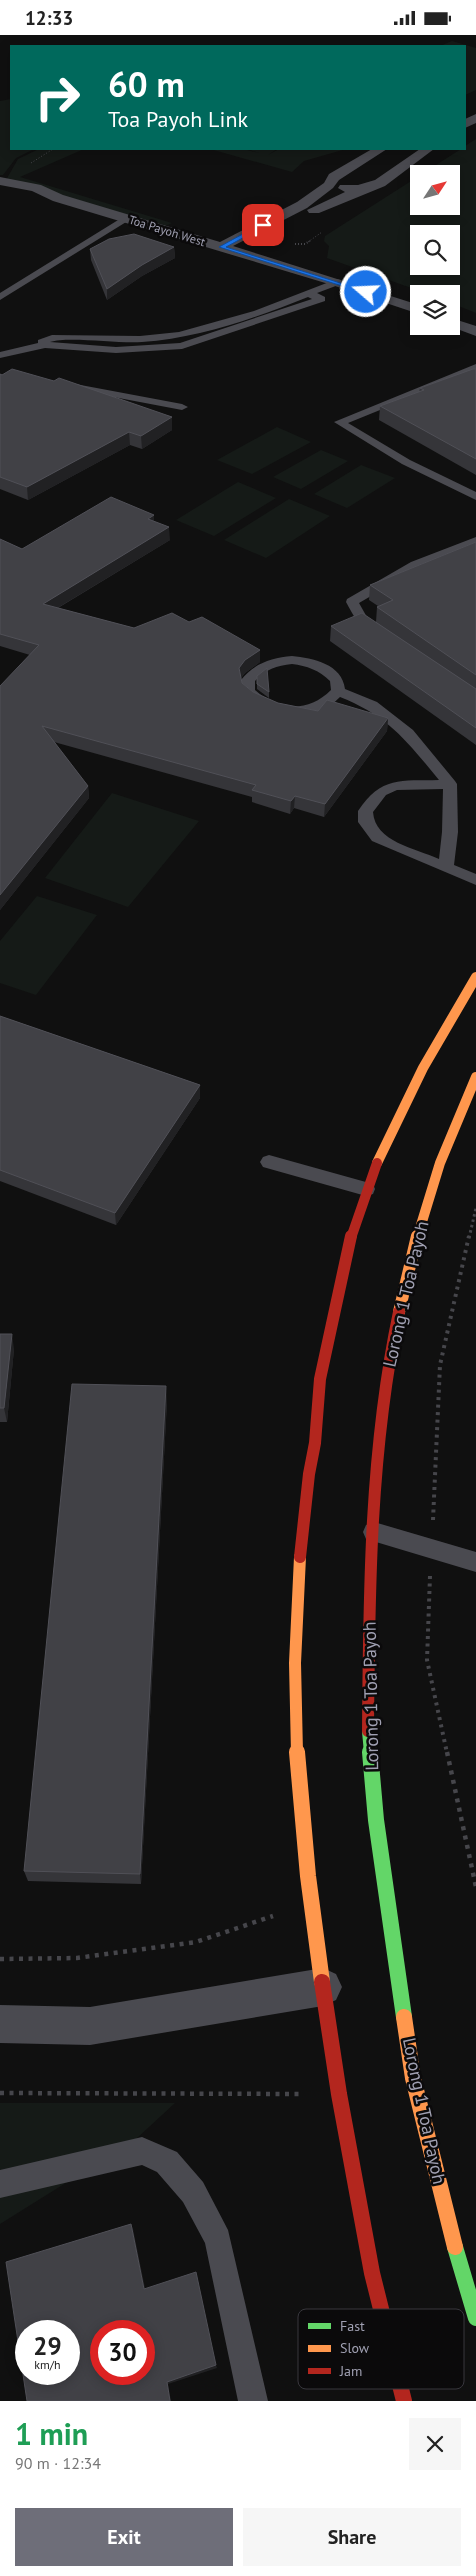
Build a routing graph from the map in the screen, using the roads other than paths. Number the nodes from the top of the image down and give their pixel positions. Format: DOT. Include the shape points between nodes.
graph roads {
  1 [pos="379,150"];
  2 [pos="427,150"];
  3 [pos="0,181"];
  4 [pos="333,182"];
  5 [pos="363,189"];
  6 [pos="0,191"];
  7 [pos="58,198"];
  8 [pos="126,219"];
  9 [pos="222,247"];
  10 [pos="237,252"];
  11 [pos="337,282"];
  12 [pos="0,297"];
  13 [pos="410,307"];
  14 [pos="460,325"];
  15 [pos="476,331"];
  16 [pos="0,355"];
  17 [pos="475,368"];
  18 [pos="61,384"];
  19 [pos="182,407"];
  20 [pos="476,496"];
  21 [pos="476,541"];
  22 [pos="386,638"];
  23 [pos="338,691"];
  24 [pos="450,784"];
  25 [pos="446,866"];
  26 [pos="476,880"];
  27 [pos="476,977"];
  28 [pos="476,1077"];
  29 [pos="269,1162"];
  30 [pos="366,1189"];
  31 [pos="374,1532"];
  32 [pos="476,1562"];
  33 [pos="322,1987"];
  34 [pos="0,2024"];
  35 [pos="0,2184"];
  36 [pos="381,2309"];
  37 [pos="476,2318"];
  38 [pos="252,2401"];
  1 -- 4 [label="street" via="334,177"];
  2 -- 5 [label="street" via="381,184"];
  3 -- 7 [label="street, Toa Payoh West" via="36,188"];
  4 -- 5 [label="street" via="345,188"];
  4 -- 9 [label="street" via="314,198"];
  5 -- 10 [label="street" via="328,203"];
  6 -- 7 [label="street, Toa Payoh West"];
  7 -- 8 [label="street, Toa Payoh West"];
  8 -- 9 [label="street, Toa Payoh West"];
  8 -- 12 [label="lane"];
  9 -- 10 [label="street, Toa Payoh West"];
  10 -- 11 [label="street, Toa Payoh West"];
  11 -- 13 [label="street, Toa Payoh West"];
  11 -- 16 [label="lane" via="310,294 321,299 182,346 135,350 45,345"];
  14 -- 15 [label="street"];
  17 -- 20 [label="lane" via="340,422 415,469"];
  18 -- 19 [label="lane"];
  21 -- 22 [label="lane" via="415,565 352,602 363,621"];
  23 -- 23 [label="lane" via="330,702 294,712 273,709 257,702 248,691 248,679 257,669 272,662 312,662 328,669 337,680"];
  23 -- 24 [label="lane" via="372,705 408,733"];
  24 -- 25 [label="lane"];
  24 -- 25 [label="lane" via="395,786 381,792 365,811 366,822 377,837"];
  25 -- 26 [label="lane"];
  27 -- 30 [label="main road" via="436,1041 397,1116"];
  28 -- 31 [label="main road, Lorong 1 Toa Payoh" via="456,1119 407,1271 388,1365 378,1453"];
  29 -- 30 [label="lane"];
  30 -- 33 [label="main road" via="348,1246 320,1379 294,1648 297,1751 310,1904"];
  31 -- 32 [label="lane"];
  31 -- 37 [label="main road, Lorong 1 Toa Payoh" via="368,1727 376,1820 413,2078 460,2268"];
  33 -- 34 [label="street" via="90,2026"];
  33 -- 36 [label="main road" via="339,2094"];
  35 -- 38 [label="lane" via="142,2151 167,2163 192,2192 218,2240"];
}
